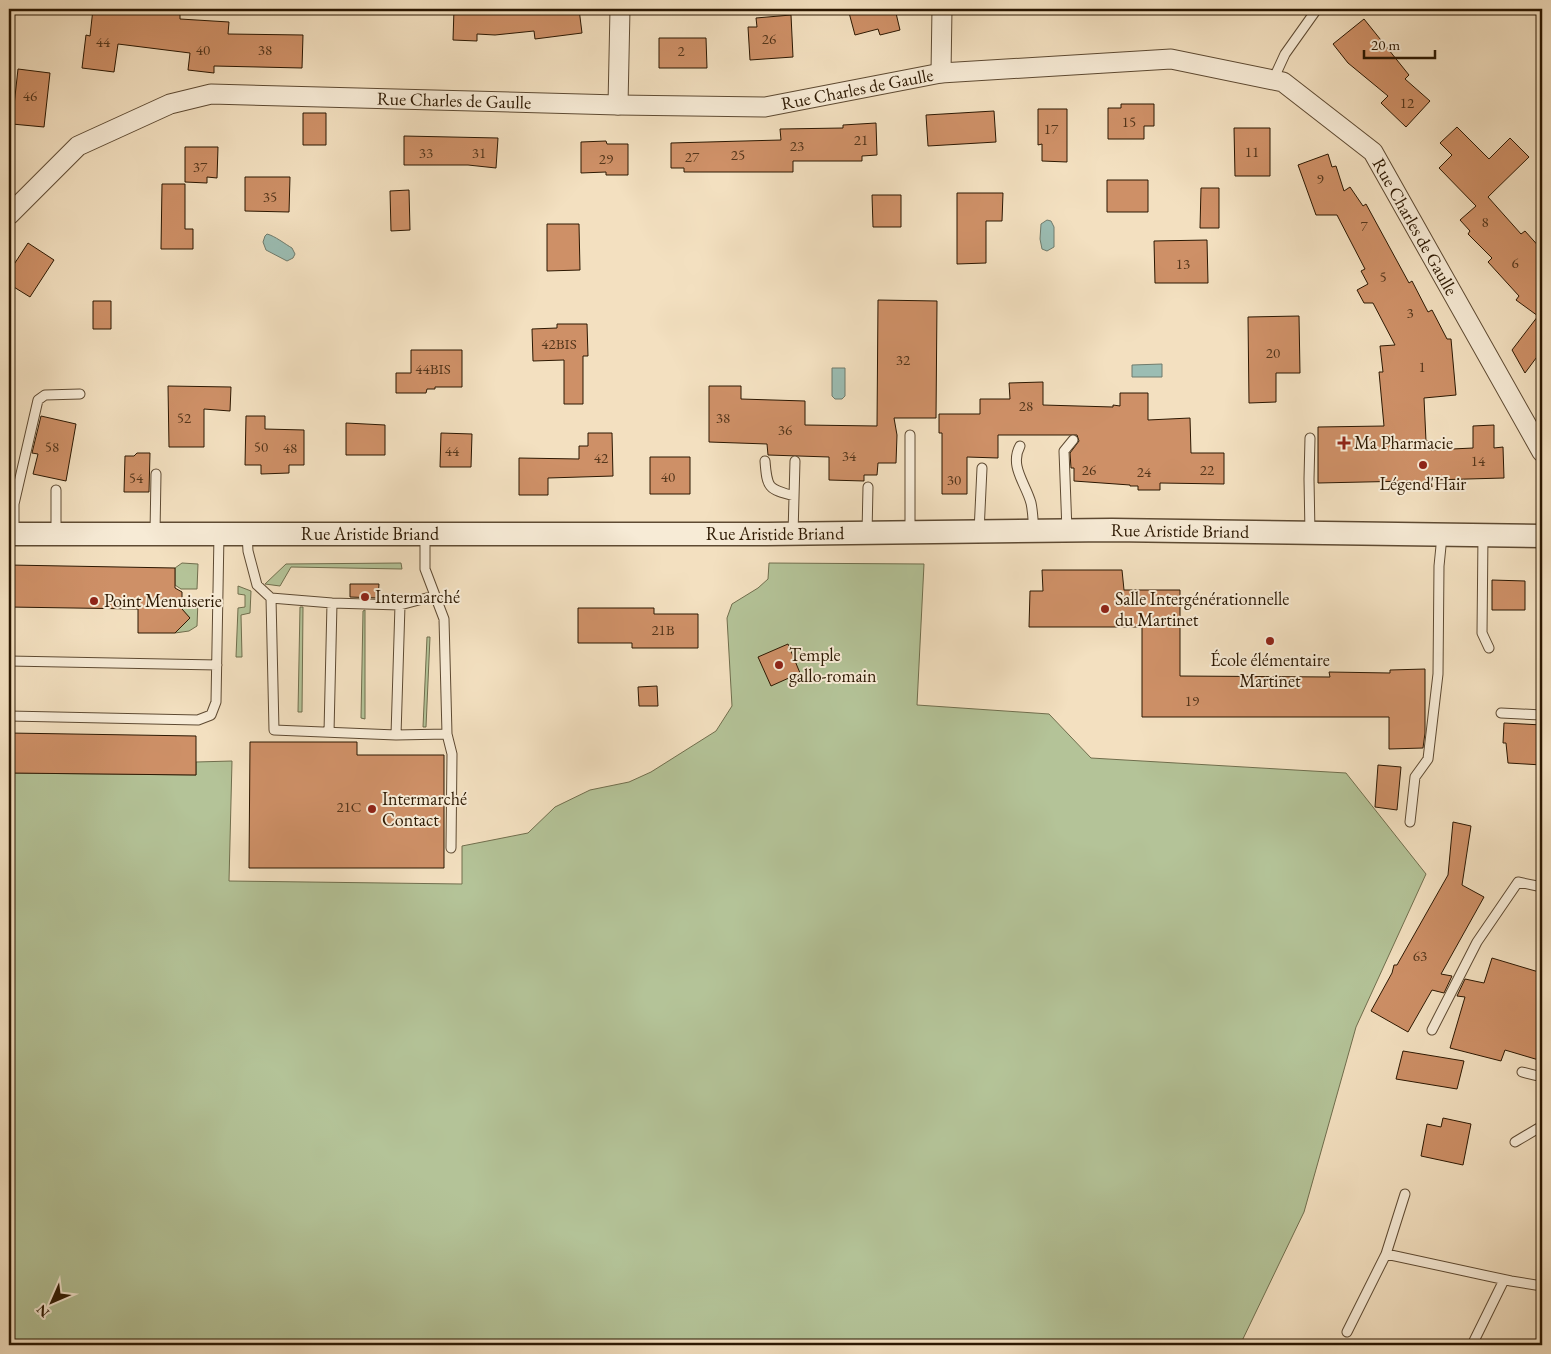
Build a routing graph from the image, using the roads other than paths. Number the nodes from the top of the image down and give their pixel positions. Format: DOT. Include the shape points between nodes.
graph roads {
  1 [pos="620,9"];
  2 [pos="942,9"];
  3 [pos="1317,9"];
  4 [pos="941,73"];
  5 [pos="1272,80"];
  6 [pos="618,105"];
  7 [pos="9,215"];
  8 [pos="80,394"];
  9 [pos="910,435"];
  10 [pos="1310,438"];
  11 [pos="1072,440"];
  12 [pos="1020,446"];
  13 [pos="1542,452"];
  14 [pos="765,461"];
  15 [pos="795,461"];
  16 [pos="982,468"];
  17 [pos="156,474"];
  18 [pos="868,487"];
  19 [pos="56,490"];
  20 [pos="794,496"];
  21 [pos="1034,531"];
  22 [pos="1067,531"];
  23 [pos="979,532"];
  24 [pos="867,533"];
  25 [pos="910,533"];
  26 [pos="11,534"];
  27 [pos="56,534"];
  28 [pos="155,534"];
  29 [pos="219,534"];
  30 [pos="248,534"];
  31 [pos="425,534"];
  32 [pos="793,534"];
  33 [pos="1310,534"];
  34 [pos="1442,535"];
  35 [pos="1483,535"];
  36 [pos="1542,536"];
  37 [pos="434,596"];
  38 [pos="272,598"];
  39 [pos="332,604"];
  40 [pos="400,605"];
  41 [pos="1489,648"];
  42 [pos="9,660"];
  43 [pos="217,665"];
  44 [pos="1501,713"];
  45 [pos="9,716"];
  46 [pos="1542,716"];
  47 [pos="329,732"];
  48 [pos="396,734"];
  49 [pos="447,734"];
  50 [pos="1410,822"];
  51 [pos="451,848"];
  52 [pos="1542,887"];
  53 [pos="1432,1030"];
  54 [pos="1522,1072"];
  55 [pos="1542,1077"];
  56 [pos="1542,1126"];
  57 [pos="1515,1142"];
  58 [pos="1404,1194"];
  59 [pos="1386,1254"];
  60 [pos="1504,1280"];
  61 [pos="1542,1286"];
  62 [pos="1347,1332"];
  63 [pos="1472,1345"];
  1 -- 6 [label="street"];
  2 -- 4 [label="street"];
  3 -- 5 [label="lane" via="1285,54"];
  4 -- 5 [label="street, Rue Charles de Gaulle" via="1172,59"];
  4 -- 6 [label="street, Rue Charles de Gaulle" via="765,107"];
  5 -- 13 [label="street, Rue Charles de Gaulle" via="1283,82 1373,152"];
  6 -- 7 [label="street, Rue Charles de Gaulle" via="211,94 170,104 78,146"];
  8 -- 26 [label="lane" via="45,395 38,400 14,504"];
  9 -- 25 [label="lane"];
  10 -- 33 [label="lane"];
  11 -- 22 [label="lane" via="1064,451"];
  12 -- 21 [label="lane" via="1016,453 1017,471 1031,503"];
  14 -- 20 [label="lane" via="766,480 774,490"];
  15 -- 20 [label="lane"];
  16 -- 23 [label="lane"];
  17 -- 28 [label="lane"];
  18 -- 24 [label="lane"];
  19 -- 27 [label="lane"];
  20 -- 32 [label="lane"];
  21 -- 22 [label="street, Rue Aristide Briand"];
  21 -- 23 [label="street, Rue Aristide Briand"];
  22 -- 33 [label="street, Rue Aristide Briand"];
  23 -- 25 [label="street, Rue Aristide Briand"];
  24 -- 25 [label="street, Rue Aristide Briand"];
  24 -- 32 [label="street, Rue Aristide Briand"];
  26 -- 27 [label="street, Rue Aristide Briand"];
  27 -- 28 [label="street, Rue Aristide Briand"];
  28 -- 29 [label="street, Rue Aristide Briand"];
  29 -- 30 [label="street, Rue Aristide Briand"];
  29 -- 43 [label="lane"];
  30 -- 31 [label="street, Rue Aristide Briand"];
  30 -- 38 [label="lane" via="248,551 257,585"];
  31 -- 32 [label="street, Rue Aristide Briand"];
  31 -- 37 [label="lane" via="426,569"];
  33 -- 34 [label="street, Rue Aristide Briand"];
  34 -- 35 [label="street, Rue Aristide Briand"];
  34 -- 50 [label="lane" via="1436,693 1428,759 1415,778"];
  35 -- 36 [label="street, Rue Aristide Briand"];
  35 -- 41 [label="lane" via="1482,633"];
  37 -- 40 [label="lane"];
  37 -- 49 [label="lane" via="444,619"];
  38 -- 39 [label="lane"];
  38 -- 47 [label="lane" via="274,730"];
  39 -- 40 [label="lane"];
  39 -- 47 [label="lane"];
  40 -- 48 [label="lane"];
  42 -- 43 [label="lane"];
  43 -- 45 [label="lane" via="216,702 211,715 198,720"];
  44 -- 46 [label="lane"];
  47 -- 48 [label="lane"];
  48 -- 49 [label="lane"];
  49 -- 51 [label="lane" via="452,754"];
  52 -- 53 [label="lane" via="1518,882 1476,942"];
  54 -- 55 [label="lane"];
  56 -- 57 [label="lane"];
  58 -- 59 [label="lane"];
  59 -- 60 [label="lane"];
  59 -- 62 [label="lane"];
  60 -- 61 [label="lane"];
  60 -- 63 [label="lane"];
}
